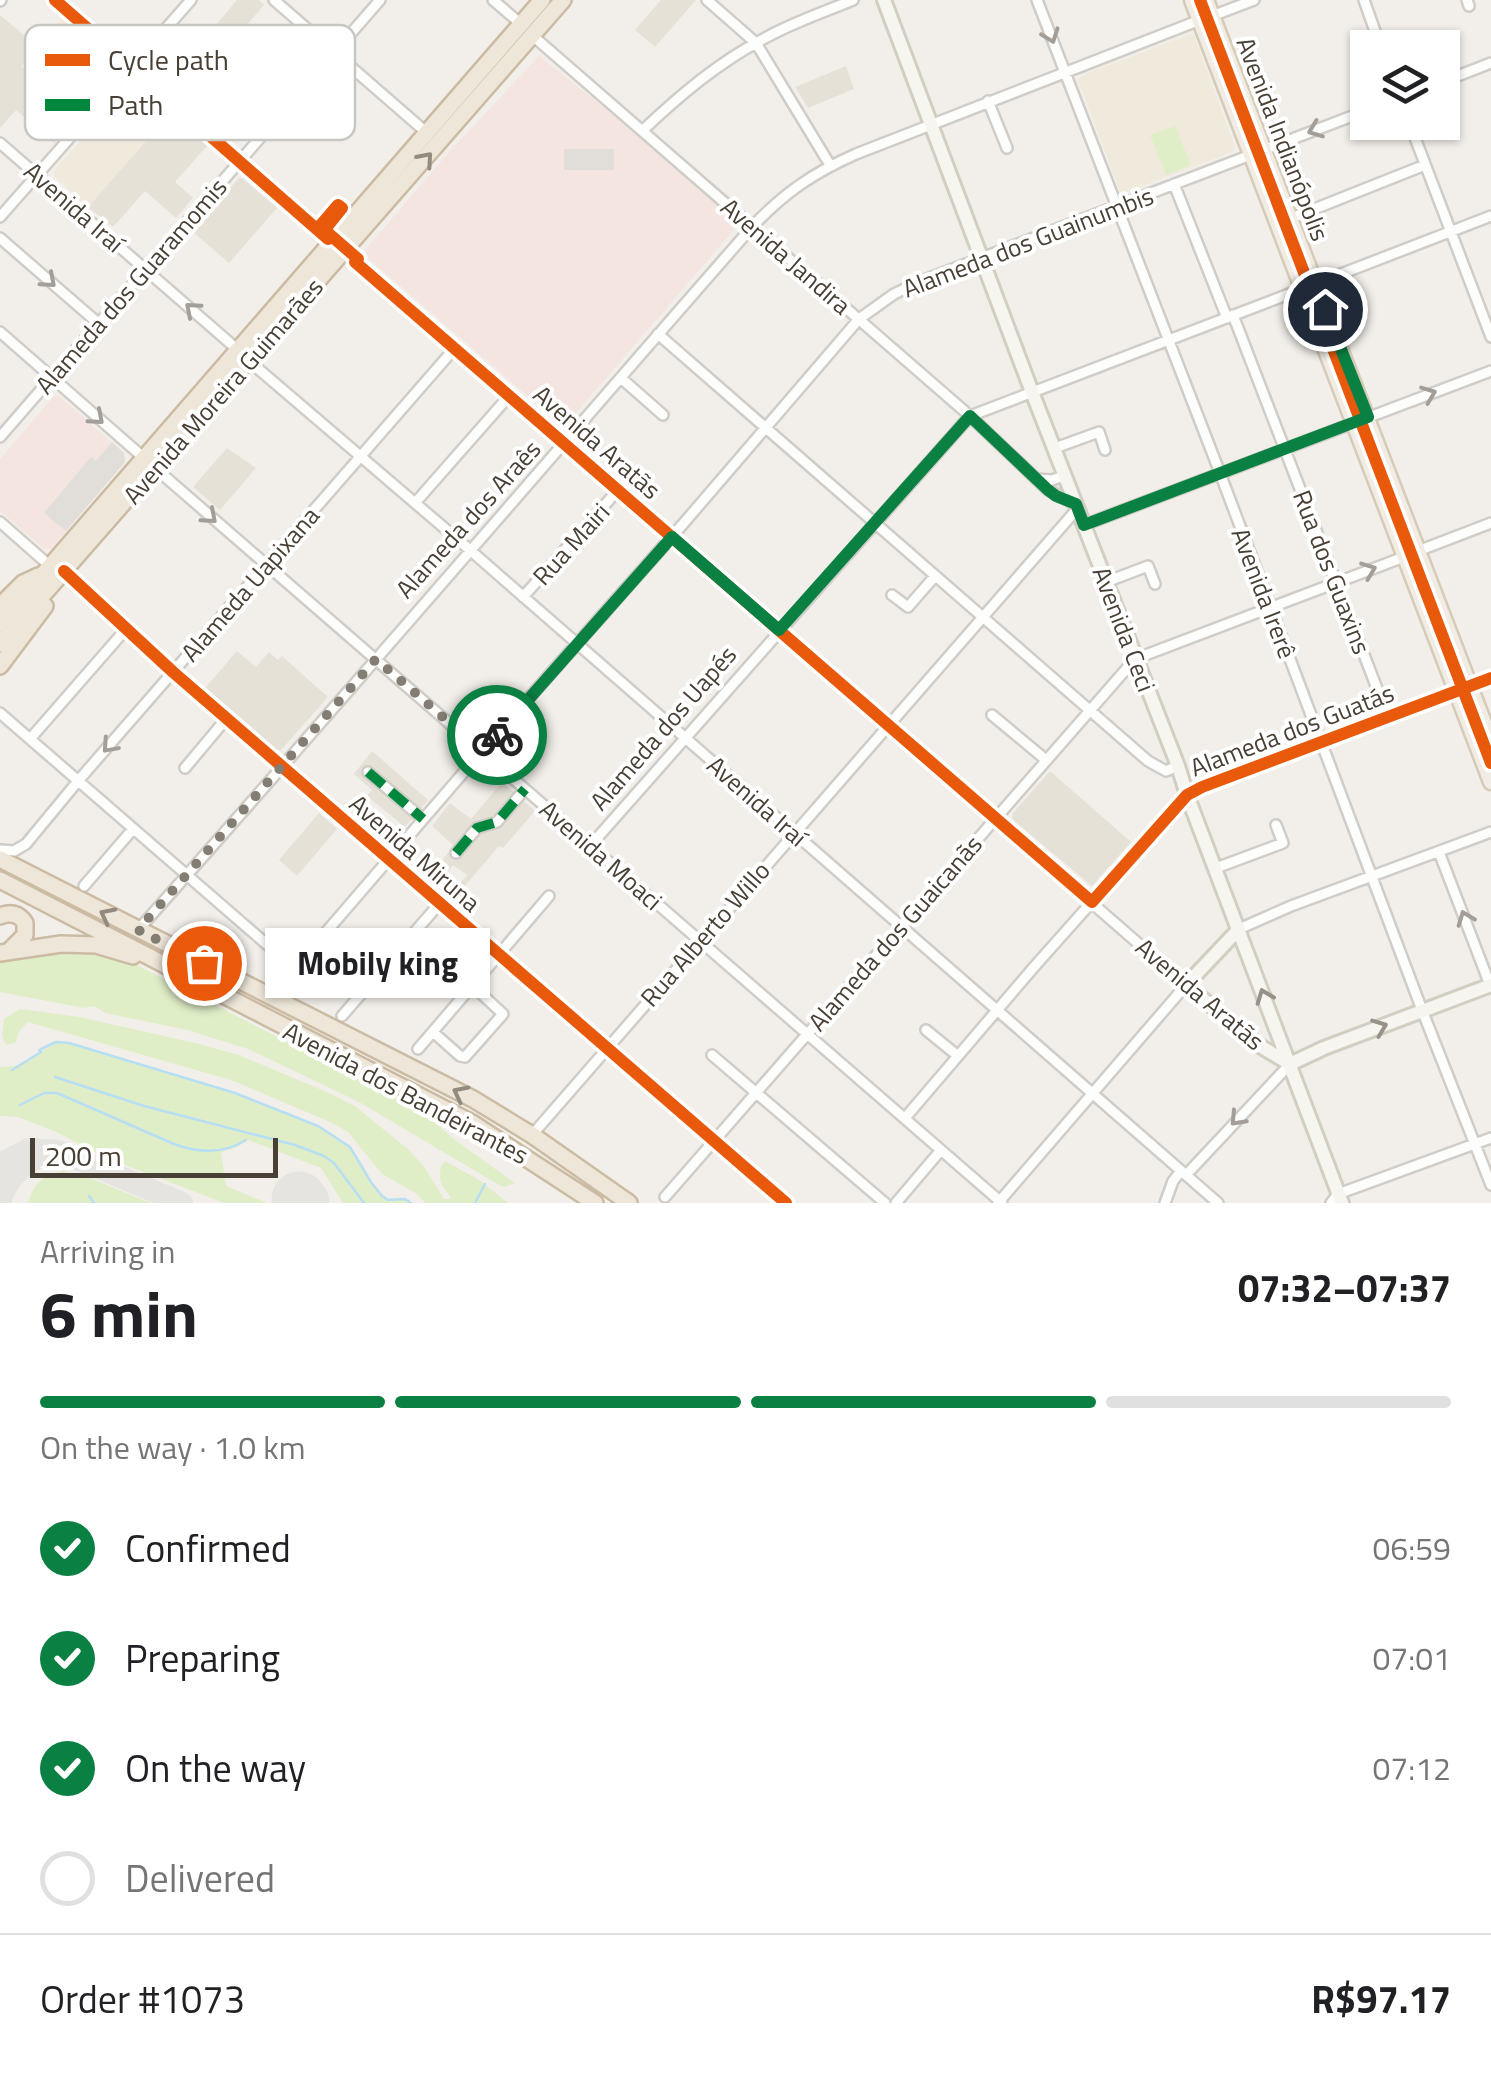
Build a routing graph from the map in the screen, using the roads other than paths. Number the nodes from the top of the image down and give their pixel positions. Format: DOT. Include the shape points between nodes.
graph roads {
  1 [pos="55,0"];
  2 [pos="191,0"];
  3 [pos="274,0"];
  4 [pos="380,0"];
  5 [pos="493,0"];
  6 [pos="542,0"];
  7 [pos="563,0"];
  8 [pos="707,0"];
  9 [pos="853,0"];
  10 [pos="884,0"];
  11 [pos="1037,0"];
  12 [pos="1192,0"];
  13 [pos="1206,0"];
  14 [pos="1254,0"];
  15 [pos="1364,0"];
  16 [pos="1206,18"];
  17 [pos="520,24"];
  18 [pos="84,25"];
  19 [pos="169,25"];
  20 [pos="302,25"];
  21 [pos="355,29"];
  22 [pos="1375,30"];
  23 [pos="533,36"];
  24 [pos="756,42"];
  25 [pos="1491,64"];
  26 [pos="355,71"];
  27 [pos="1064,72"];
  28 [pos="1460,75"];
  29 [pos="988,101"];
  30 [pos="1350,117"];
  31 [pos="930,123"];
  32 [pos="642,131"];
  33 [pos="427,133"];
  34 [pos="68,140"];
  35 [pos="217,140"];
  36 [pos="258,140"];
  37 [pos="1415,140"];
  38 [pos="0,143"];
  39 [pos="1007,148"];
  40 [pos="1257,152"];
  41 [pos="240,160"];
  42 [pos="1424,165"];
  43 [pos="830,166"];
  44 [pos="37,175"];
  45 [pos="1174,184"];
  46 [pos="1117,206"];
  47 [pos="1491,216"];
  48 [pos="0,217"];
  49 [pos="1289,219"];
  50 [pos="752,227"];
  51 [pos="1450,232"];
  52 [pos="0,238"];
  53 [pos="338,247"];
  54 [pos="982,257"];
  55 [pos="145,269"];
  56 [pos="1308,286"];
  57 [pos="1230,316"];
  58 [pos="859,318"];
  59 [pos="98,323"];
  60 [pos="0,332"];
  61 [pos="658,334"];
  62 [pos="1491,337"];
  63 [pos="1168,340"];
  64 [pos="454,349"];
  65 [pos="244,355"];
  66 [pos="1491,371"];
  67 [pos="51,378"];
  68 [pos="621,378"];
  69 [pos="1032,392"];
  70 [pos="509,396"];
  71 [pos="664,415"];
  72 [pos="970,416"];
  73 [pos="1361,420"];
  74 [pos="767,428"];
  75 [pos="0,437"];
  76 [pos="564,444"];
  77 [pos="1055,448"];
  78 [pos="1285,448"];
  79 [pos="1106,450"];
  80 [pos="361,457"];
  81 [pos="149,463"];
  82 [pos="1220,473"];
  83 [pos="1064,476"];
  84 [pos="1036,479"];
  85 [pos="618,490"];
  86 [pos="416,504"];
  87 [pos="1077,507"];
  88 [pos="0,522"];
  89 [pos="874,523"];
  90 [pos="1491,523"];
  91 [pos="1084,525"];
  92 [pos="672,537"];
  93 [pos="470,550"];
  94 [pos="1411,554"];
  95 [pos="266,564"];
  96 [pos="52,575"];
  97 [pos="935,576"];
  98 [pos="1106,582"];
  99 [pos="1337,583"];
  100 [pos="1155,584"];
  101 [pos="892,595"];
  102 [pos="523,597"];
  103 [pos="0,606"];
  104 [pos="1270,609"];
  105 [pos="982,616"];
  106 [pos="0,624"];
  107 [pos="126,629"];
  108 [pos="779,630"];
  109 [pos="0,644"];
  110 [pos="577,645"];
  111 [pos="1136,658"];
  112 [pos="376,659"];
  113 [pos="0,666"];
  114 [pos="173,672"];
  115 [pos="1491,678"];
  116 [pos="1462,689"];
  117 [pos="1089,711"];
  118 [pos="0,713"];
  119 [pos="992,715"];
  120 [pos="1388,717"];
  121 [pos="226,719"];
  122 [pos="888,724"];
  123 [pos="684,738"];
  124 [pos="30,739"];
  125 [pos="1491,741"];
  126 [pos="1320,742"];
  127 [pos="482,751"];
  128 [pos="1046,760"];
  129 [pos="1178,766"];
  130 [pos="185,768"];
  131 [pos="282,768"];
  132 [pos="368,772"];
  133 [pos="78,781"];
  134 [pos="1491,782"];
  135 [pos="525,788"];
  136 [pos="1187,795"];
  137 [pos="996,818"];
  138 [pos="423,820"];
  139 [pos="1276,824"];
  140 [pos="134,829"];
  141 [pos="794,832"];
  142 [pos="1491,832"];
  143 [pos="590,846"];
  144 [pos="0,850"];
  145 [pos="1439,852"];
  146 [pos="456,853"];
  147 [pos="0,859"];
  148 [pos="389,862"];
  149 [pos="1216,868"];
  150 [pos="187,876"];
  151 [pos="1372,876"];
  152 [pos="0,880"];
  153 [pos="84,886"];
  154 [pos="548,896"];
  155 [pos="1092,902"];
  156 [pos="439,904"];
  157 [pos="0,916"];
  158 [pos="901,926"];
  159 [pos="1239,929"];
  160 [pos="138,930"];
  161 [pos="700,940"];
  162 [pos="5,951"];
  163 [pos="498,955"];
  164 [pos="152,958"];
  165 [pos="294,968"];
  166 [pos="1186,984"];
  167 [pos="1491,985"];
  168 [pos="472,986"];
  169 [pos="271,996"];
  170 [pos="998,1010"];
  171 [pos="1422,1010"];
  172 [pos="342,1016"];
  173 [pos="926,1030"];
  174 [pos="432,1032"];
  175 [pos="808,1032"];
  176 [pos="418,1049"];
  177 [pos="605,1049"];
  178 [pos="712,1055"];
  179 [pos="958,1056"];
  180 [pos="1290,1064"];
  181 [pos="756,1094"];
  182 [pos="1092,1094"];
  183 [pos="905,1118"];
  184 [pos="532,1134"];
  185 [pos="1491,1138"];
  186 [pos="714,1140"];
  187 [pos="1476,1144"];
  188 [pos="941,1150"];
  189 [pos="1183,1174"];
  190 [pos="1491,1186"];
  191 [pos="666,1198"];
  192 [pos="1337,1200"];
  193 [pos="1000,1202"];
  194 [pos="595,1203"];
  195 [pos="629,1203"];
  196 [pos="786,1203"];
  197 [pos="885,1203"];
  198 [pos="896,1203"];
  199 [pos="1164,1203"];
  200 [pos="1218,1203"];
  1 -- 18 [label="street, Avenida Aratãs"];
  2 -- 19 [label="street"];
  3 -- 20 [label="street"];
  4 -- 21 [label="street, Alameda dos Guaramomis"];
  5 -- 17 [label="street"];
  6 -- 17 [label="highway, Avenida Moreira Guimarães"];
  7 -- 23 [label="highway, Avenida Moreira Guimarães"];
  8 -- 24 [label="street"];
  9 -- 24 [label="street"];
  10 -- 31 [label="street, Avenida Ceci"];
  11 -- 27 [label="street, Avenida Irerê, one-way"];
  12 -- 16 [label="main road, Avenida Indianópolis"];
  13 -- 16 [label="main road, Avenida Indianópolis"];
  14 -- 16 [label="street, Alameda dos Araês"];
  15 -- 22 [label="street"];
  16 -- 27 [label="street, Alameda dos Araês"];
  16 -- 40 [label="main road, Avenida Indianópolis"];
  17 -- 33 [label="highway, Avenida Moreira Guimarães"];
  23 -- 32 [label="street, Avenida Jandira"];
  53 -- 23 [label="highway, Avenida Moreira Guimarães, one-way"];
  24 -- 32 [label="street"];
  24 -- 43 [label="street"];
  25 -- 28 [label="street"];
  26 -- 33 [label="street"];
  27 -- 29 [label="street, Alameda dos Araês"];
  27 -- 46 [label="street, Avenida Irerê"];
  29 -- 31 [label="street, Alameda dos Araês"];
  29 -- 39 [label="street"];
  30 -- 40 [label="street, Alameda dos Guainumbis, one-way"];
  31 -- 43 [label="street, Alameda dos Araês"];
  31 -- 54 [label="street, Avenida Ceci"];
  32 -- 50 [label="street, Avenida Jandira"];
  33 -- 53 [label="highway, Avenida Moreira Guimarães"];
  34 -- 44 [label="street"];
  35 -- 41 [label="street, Avenida Aratãs"];
  36 -- 41 [label="street, Alameda dos Guaramomis"];
  37 -- 42 [label="street"];
  38 -- 44 [label="street, Avenida Iraí"];
  40 -- 45 [label="street, Alameda dos Guainumbis"];
  40 -- 49 [label="main road, Avenida Indianópolis"];
  40 -- 56 [label="main road, Avenida Indianópolis"];
  41 -- 53 [label="street, Avenida Aratãs"];
  41 -- 55 [label="street, Alameda dos Guaramomis"];
  42 -- 49 [label="street"];
  42 -- 51 [label="street"];
  43 -- 50 [label="street, Alameda dos Araês" via="783,196"];
  44 -- 48 [label="street"];
  44 -- 55 [label="street, Avenida Iraí"];
  45 -- 46 [label="street, Alameda dos Guainumbis"];
  45 -- 57 [label="street, Rua dos Guaxins"];
  46 -- 54 [label="street, Alameda dos Guainumbis"];
  46 -- 63 [label="street, Avenida Irerê"];
  47 -- 51 [label="street, Alameda dos Uapés"];
  49 -- 56 [label="main road, Avenida Indianópolis"];
  50 -- 58 [label="street, Avenida Jandira"];
  50 -- 61 [label="street, Alameda dos Araês"];
  51 -- 56 [label="street, Alameda dos Uapés"];
  51 -- 62 [label="street"];
  52 -- 59 [label="street, one-way"];
  53 -- 64 [label="street, Avenida Aratãs"];
  53 -- 65 [label="highway, Avenida Moreira Guimarães"];
  54 -- 58 [label="street, Alameda dos Guainumbis" via="906,288"];
  54 -- 69 [label="street, Avenida Ceci"];
  55 -- 59 [label="street, Alameda dos Guaramomis"];
  65 -- 55 [label="street, Avenida Iraí, one-way"];
  56 -- 57 [label="street, Alameda dos Uapés"];
  56 -- 73 [label="main road, Avenida Indianópolis"];
  57 -- 63 [label="street, Alameda dos Uapés"];
  57 -- 78 [label="street, Rua dos Guaxins"];
  58 -- 72 [label="street, Avenida Jandira"];
  58 -- 74 [label="street, Alameda dos Guainumbis"];
  59 -- 67 [label="street, Alameda dos Guaramomis"];
  60 -- 67 [label="street, Avenida Moaci"];
  61 -- 68 [label="street, Alameda dos Araês"];
  61 -- 74 [label="street"];
  63 -- 69 [label="street, Alameda dos Uapés"];
  63 -- 82 [label="street, Avenida Irerê"];
  64 -- 70 [label="street, Avenida Aratãs"];
  64 -- 80 [label="street, Alameda Uapixana"];
  65 -- 80 [label="street, Avenida Iraí"];
  65 -- 81 [label="highway, Avenida Moreira Guimarães"];
  73 -- 66 [label="street, one-way"];
  67 -- 75 [label="street, Alameda dos Guaramomis"];
  67 -- 81 [label="street, Avenida Moaci, one-way"];
  68 -- 71 [label="street"];
  68 -- 76 [label="street, Alameda dos Araês"];
  69 -- 72 [label="street, Alameda dos Uapés"];
  69 -- 77 [label="street, Avenida Ceci"];
  70 -- 76 [label="street, Avenida Aratãs"];
  70 -- 86 [label="street"];
  72 -- 84 [label="street, Avenida Jandira"];
  72 -- 89 [label="street, Alameda dos Uapés"];
  73 -- 78 [label="street"];
  73 -- 94 [label="main road, Avenida Indianópolis"];
  74 -- 89 [label="street"];
  74 -- 92 [label="street, Alameda dos Guainumbis"];
  76 -- 85 [label="street, Avenida Aratãs"];
  76 -- 93 [label="street, Alameda dos Araês"];
  77 -- 79 [label="street" via="1099,432"];
  77 -- 83 [label="street, Avenida Ceci"];
  78 -- 82 [label="street"];
  78 -- 99 [label="street, Rua dos Guaxins"];
  80 -- 86 [label="street, Avenida Iraí"];
  80 -- 95 [label="street, Alameda Uapixana"];
  81 -- 95 [label="street, Avenida Moaci, one-way"];
  81 -- 96 [label="highway, Avenida Moreira Guimarães"];
  82 -- 91 [label="street"];
  82 -- 104 [label="street, Avenida Irerê"];
  83 -- 84 [label="street"];
  83 -- 87 [label="street, Avenida Ceci"];
  84 -- 87 [label="street, Avenida Jandira"];
  85 -- 92 [label="street, Avenida Aratãs"];
  85 -- 102 [label="street, Rua Mairi"];
  86 -- 93 [label="street, Avenida Iraí"];
  87 -- 91 [label="street, Avenida Ceci"];
  87 -- 105 [label="street, Rua Alberto Willo"];
  88 -- 96 [label="street, Avenida Miruna"];
  89 -- 97 [label="street"];
  89 -- 108 [label="street, Alameda dos Uapés"];
  90 -- 94 [label="street, Alameda dos Guaicanãs"];
  91 -- 98 [label="street, Avenida Ceci"];
  92 -- 108 [label="street, Avenida Aratãs"];
  92 -- 110 [label="street, Alameda dos Guainumbis"];
  93 -- 102 [label="street, Avenida Iraí"];
  93 -- 112 [label="street, Alameda dos Araês"];
  99 -- 94 [label="street, Alameda dos Guaicanãs, one-way"];
  94 -- 116 [label="main road, Avenida Indianópolis"];
  95 -- 112 [label="street, Avenida Moaci"];
  95 -- 114 [label="street, Alameda Uapixana"];
  96 -- 103 [label="highway" via="23,583"];
  96 -- 106 [label="highway, Avenida Moreira Guimarães"];
  96 -- 107 [label="street, Avenida Miruna"];
  96 -- 109 [label="highway, Avenida Moreira Guimarães"];
  96 -- 113 [label="highway" via="43,609"];
  97 -- 101 [label="street" via="908,607"];
  97 -- 105 [label="street"];
  98 -- 100 [label="street" via="1148,566"];
  98 -- 111 [label="street, Avenida Ceci"];
  99 -- 104 [label="street, Alameda dos Guaicanãs"];
  99 -- 120 [label="street, Rua dos Guaxins"];
  102 -- 110 [label="street, Avenida Iraí"];
  104 -- 111 [label="street, Alameda dos Guaicanãs"];
  104 -- 126 [label="street, Avenida Irerê"];
  105 -- 117 [label="street"];
  105 -- 122 [label="street, Rua Alberto Willo"];
  107 -- 114 [label="street, Avenida Miruna"];
  107 -- 124 [label="street"];
  108 -- 122 [label="street, Avenida Aratãs"];
  108 -- 123 [label="street, Alameda dos Uapés"];
  110 -- 123 [label="street, Avenida Iraí"];
  110 -- 127 [label="street, Alameda dos Guainumbis"];
  111 -- 117 [label="street, Alameda dos Guaicanãs"];
  111 -- 129 [label="street, Avenida Ceci"];
  112 -- 127 [label="street, Avenida Moaci"];
  112 -- 131 [label="street, Alameda dos Araês"];
  114 -- 121 [label="street, Avenida Miruna"];
  114 -- 133 [label="street, Alameda Uapixana, one-way"];
  115 -- 116 [label="street, Alameda dos Guatás"];
  116 -- 120 [label="street, Alameda dos Guatás"];
  116 -- 125 [label="main road, Avenida Indianópolis"];
  116 -- 134 [label="main road, Avenida Indianópolis"];
  117 -- 128 [label="street, Alameda dos Guaicanãs"];
  117 -- 129 [label="street" via="1161,770"];
  118 -- 124 [label="street"];
  119 -- 128 [label="street"];
  120 -- 126 [label="street, Alameda dos Guatás"];
  121 -- 130 [label="street"];
  121 -- 131 [label="street, Avenida Miruna"];
  122 -- 137 [label="street, Avenida Aratãs"];
  122 -- 141 [label="street, Rua Alberto Willo"];
  123 -- 141 [label="street, Avenida Iraí"];
  123 -- 143 [label="street, Alameda dos Uapés"];
  124 -- 133 [label="street"];
  126 -- 136 [label="street, Alameda dos Guatás"];
  126 -- 151 [label="street, Avenida Irerê"];
  127 -- 135 [label="street, Avenida Moaci"];
  127 -- 138 [label="street, Alameda dos Guainumbis"];
  128 -- 137 [label="street, Alameda dos Guaicanãs"];
  129 -- 136 [label="street, Avenida Ceci"];
  131 -- 148 [label="street, Avenida Miruna"];
  131 -- 150 [label="street, Alameda dos Araês"];
  132 -- 138 [label="street"];
  133 -- 140 [label="street"];
  133 -- 144 [label="street, Alameda Uapixana" via="26,844"];
  135 -- 143 [label="street, Avenida Moaci"];
  135 -- 146 [label="street"];
  136 -- 149 [label="street, Avenida Ceci"];
  136 -- 155 [label="street, Alameda dos Guatás"];
  137 -- 155 [label="street, Avenida Aratãs"];
  137 -- 158 [label="street, Alameda dos Guaicanãs"];
  138 -- 148 [label="street, Alameda dos Guainumbis"];
  139 -- 149 [label="street" via="1283,843"];
  140 -- 150 [label="street"];
  140 -- 153 [label="street"];
  141 -- 158 [label="street, Avenida Iraí"];
  141 -- 161 [label="street, Rua Alberto Willo"];
  142 -- 145 [label="street"];
  143 -- 161 [label="street, Avenida Moaci"];
  145 -- 151 [label="street"];
  167 -- 145 [label="street, one-way"];
  160 -- 147 [label="highway, Avenida dos Bandeirantes, one-way"];
  148 -- 156 [label="street, Avenida Miruna"];
  148 -- 165 [label="street, Alameda dos Guainumbis"];
  149 -- 159 [label="street, Avenida Ceci"];
  150 -- 160 [label="street, Alameda dos Araês"];
  150 -- 165 [label="street"];
  151 -- 159 [label="street"];
  151 -- 171 [label="street, Avenida Irerê"];
  152 -- 164 [label="highway, Avenida dos Bandeirantes"];
  154 -- 163 [label="street"];
  155 -- 166 [label="street, Avenida Aratãs"];
  155 -- 170 [label="street, Alameda dos Guatás"];
  156 -- 163 [label="street, Avenida Miruna"];
  156 -- 172 [label="street"];
  157 -- 162 [label="highway" via="10,913 26,923 25,935"];
  158 -- 170 [label="street, Avenida Iraí"];
  158 -- 175 [label="street, Alameda dos Guaicanãs"];
  159 -- 166 [label="street"];
  180 -- 159 [label="street, Avenida Ceci, one-way"];
  160 -- 169 [label="highway, Avenida dos Bandeirantes"];
  161 -- 175 [label="street, Avenida Moaci"];
  161 -- 177 [label="street, Rua Alberto Willo"];
  162 -- 164 [label="highway" via="61,944"];
  163 -- 168 [label="street"];
  163 -- 177 [label="street, Avenida Miruna"];
  164 -- 194 [label="highway, Avenida dos Bandeirantes" via="472,1123"];
  165 -- 169 [label="street, Alameda dos Guainumbis"];
  166 -- 180 [label="street, Avenida Aratãs"];
  166 -- 182 [label="street"];
  167 -- 171 [label="street"];
  168 -- 174 [label="street"];
  168 -- 174 [label="street" via="502,1014 465,1057"];
  184 -- 169 [label="highway, Avenida dos Bandeirantes, one-way"];
  170 -- 179 [label="street, Alameda dos Guatás"];
  170 -- 182 [label="street, Avenida Iraí"];
  180 -- 171 [label="street, one-way"];
  171 -- 187 [label="street, Avenida Irerê"];
  173 -- 179 [label="street"];
  174 -- 176 [label="street"];
  175 -- 181 [label="street, Alameda dos Guaicanãs"];
  175 -- 183 [label="street, Avenida Moaci"];
  177 -- 184 [label="street, Rua Alberto Willo"];
  177 -- 186 [label="street, Avenida Miruna"];
  178 -- 181 [label="street"];
  179 -- 183 [label="street, Alameda dos Guatás"];
  180 -- 189 [label="street, one-way"];
  180 -- 192 [label="street, Avenida Ceci"];
  181 -- 186 [label="street, Alameda dos Guaicanãs"];
  181 -- 197 [label="street"];
  182 -- 189 [label="street, Avenida Iraí"];
  182 -- 193 [label="street"];
  183 -- 188 [label="street, Avenida Moaci"];
  184 -- 195 [label="highway, Avenida dos Bandeirantes"];
  185 -- 187 [label="street"];
  186 -- 191 [label="street, Alameda dos Guaicanãs"];
  186 -- 196 [label="street, Avenida Miruna"];
  187 -- 190 [label="street, Avenida Irerê"];
  187 -- 192 [label="street"];
  188 -- 193 [label="street, Avenida Moaci"];
  188 -- 198 [label="street"];
  189 -- 199 [label="street"];
  189 -- 200 [label="street, Avenida Iraí"];
}
